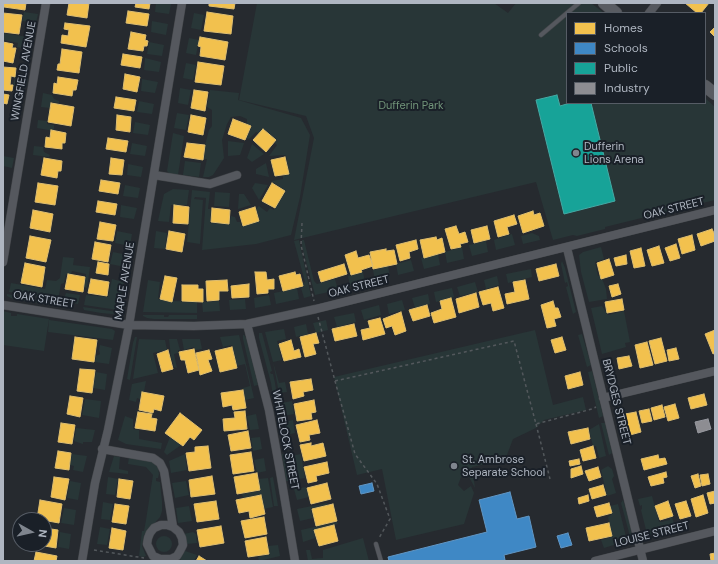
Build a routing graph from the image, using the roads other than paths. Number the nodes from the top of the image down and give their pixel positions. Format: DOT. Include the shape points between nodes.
graph roads {
  1 [pos="46,3"];
  2 [pos="182,3"];
  3 [pos="579,3"];
  4 [pos="604,3"];
  5 [pos="657,3"];
  6 [pos="568,12"];
  7 [pos="615,12"];
  8 [pos="650,12"];
  9 [pos="566,14"];
  10 [pos="540,35"];
  11 [pos="706,87"];
  12 [pos="715,94"];
  13 [pos="154,175"];
  14 [pos="237,175"];
  15 [pos="715,210"];
  16 [pos="567,248"];
  17 [pos="3,262"];
  18 [pos="3,305"];
  19 [pos="247,324"];
  20 [pos="129,325"];
  21 [pos="715,371"];
  22 [pos="603,398"];
  23 [pos="102,449"];
  24 [pos="173,527"];
  25 [pos="715,531"];
  26 [pos="376,544"];
  27 [pos="640,550"];
  28 [pos="82,561"];
  29 [pos="294,561"];
  30 [pos="381,561"];
  31 [pos="595,561"];
  32 [pos="644,561"];
  1 -- 17 [label="street, WINGFIELD AVENUE"];
  2 -- 13 [label="street, MAPLE AVENUE"];
  3 -- 6 [label="lane"];
  4 -- 7 [label="street"];
  5 -- 8 [label="street"];
  9 -- 10 [label="lane"];
  11 -- 12 [label="street"];
  13 -- 14 [label="street" via="210,184"];
  13 -- 20 [label="street, MAPLE AVENUE"];
  15 -- 16 [label="street, OAK STREET"];
  16 -- 19 [label="street, OAK STREET"];
  16 -- 22 [label="street, BRYDGES STREET"];
  18 -- 20 [label="street, OAK STREET"];
  19 -- 20 [label="street, OAK STREET"];
  19 -- 29 [label="street, WHITELOCK STREET" via="267,401"];
  20 -- 23 [label="street, MAPLE AVENUE"];
  21 -- 22 [label="street"];
  22 -- 27 [label="street, BRYDGES STREET"];
  23 -- 24 [label="street" via="153,458 160,463 164,471"];
  23 -- 28 [label="street, MAPLE AVENUE"];
  24 -- 24 [label="street" via="161,525 154,528 148,538 147,544 153,556 160,560 171,559 180,551 182,538 180,532"];
  25 -- 27 [label="street, LOUISE STREET"];
  26 -- 30 [label="lane"];
  27 -- 31 [label="street, LOUISE STREET"];
  27 -- 32 [label="street, BRYDGES STREET"];
}
